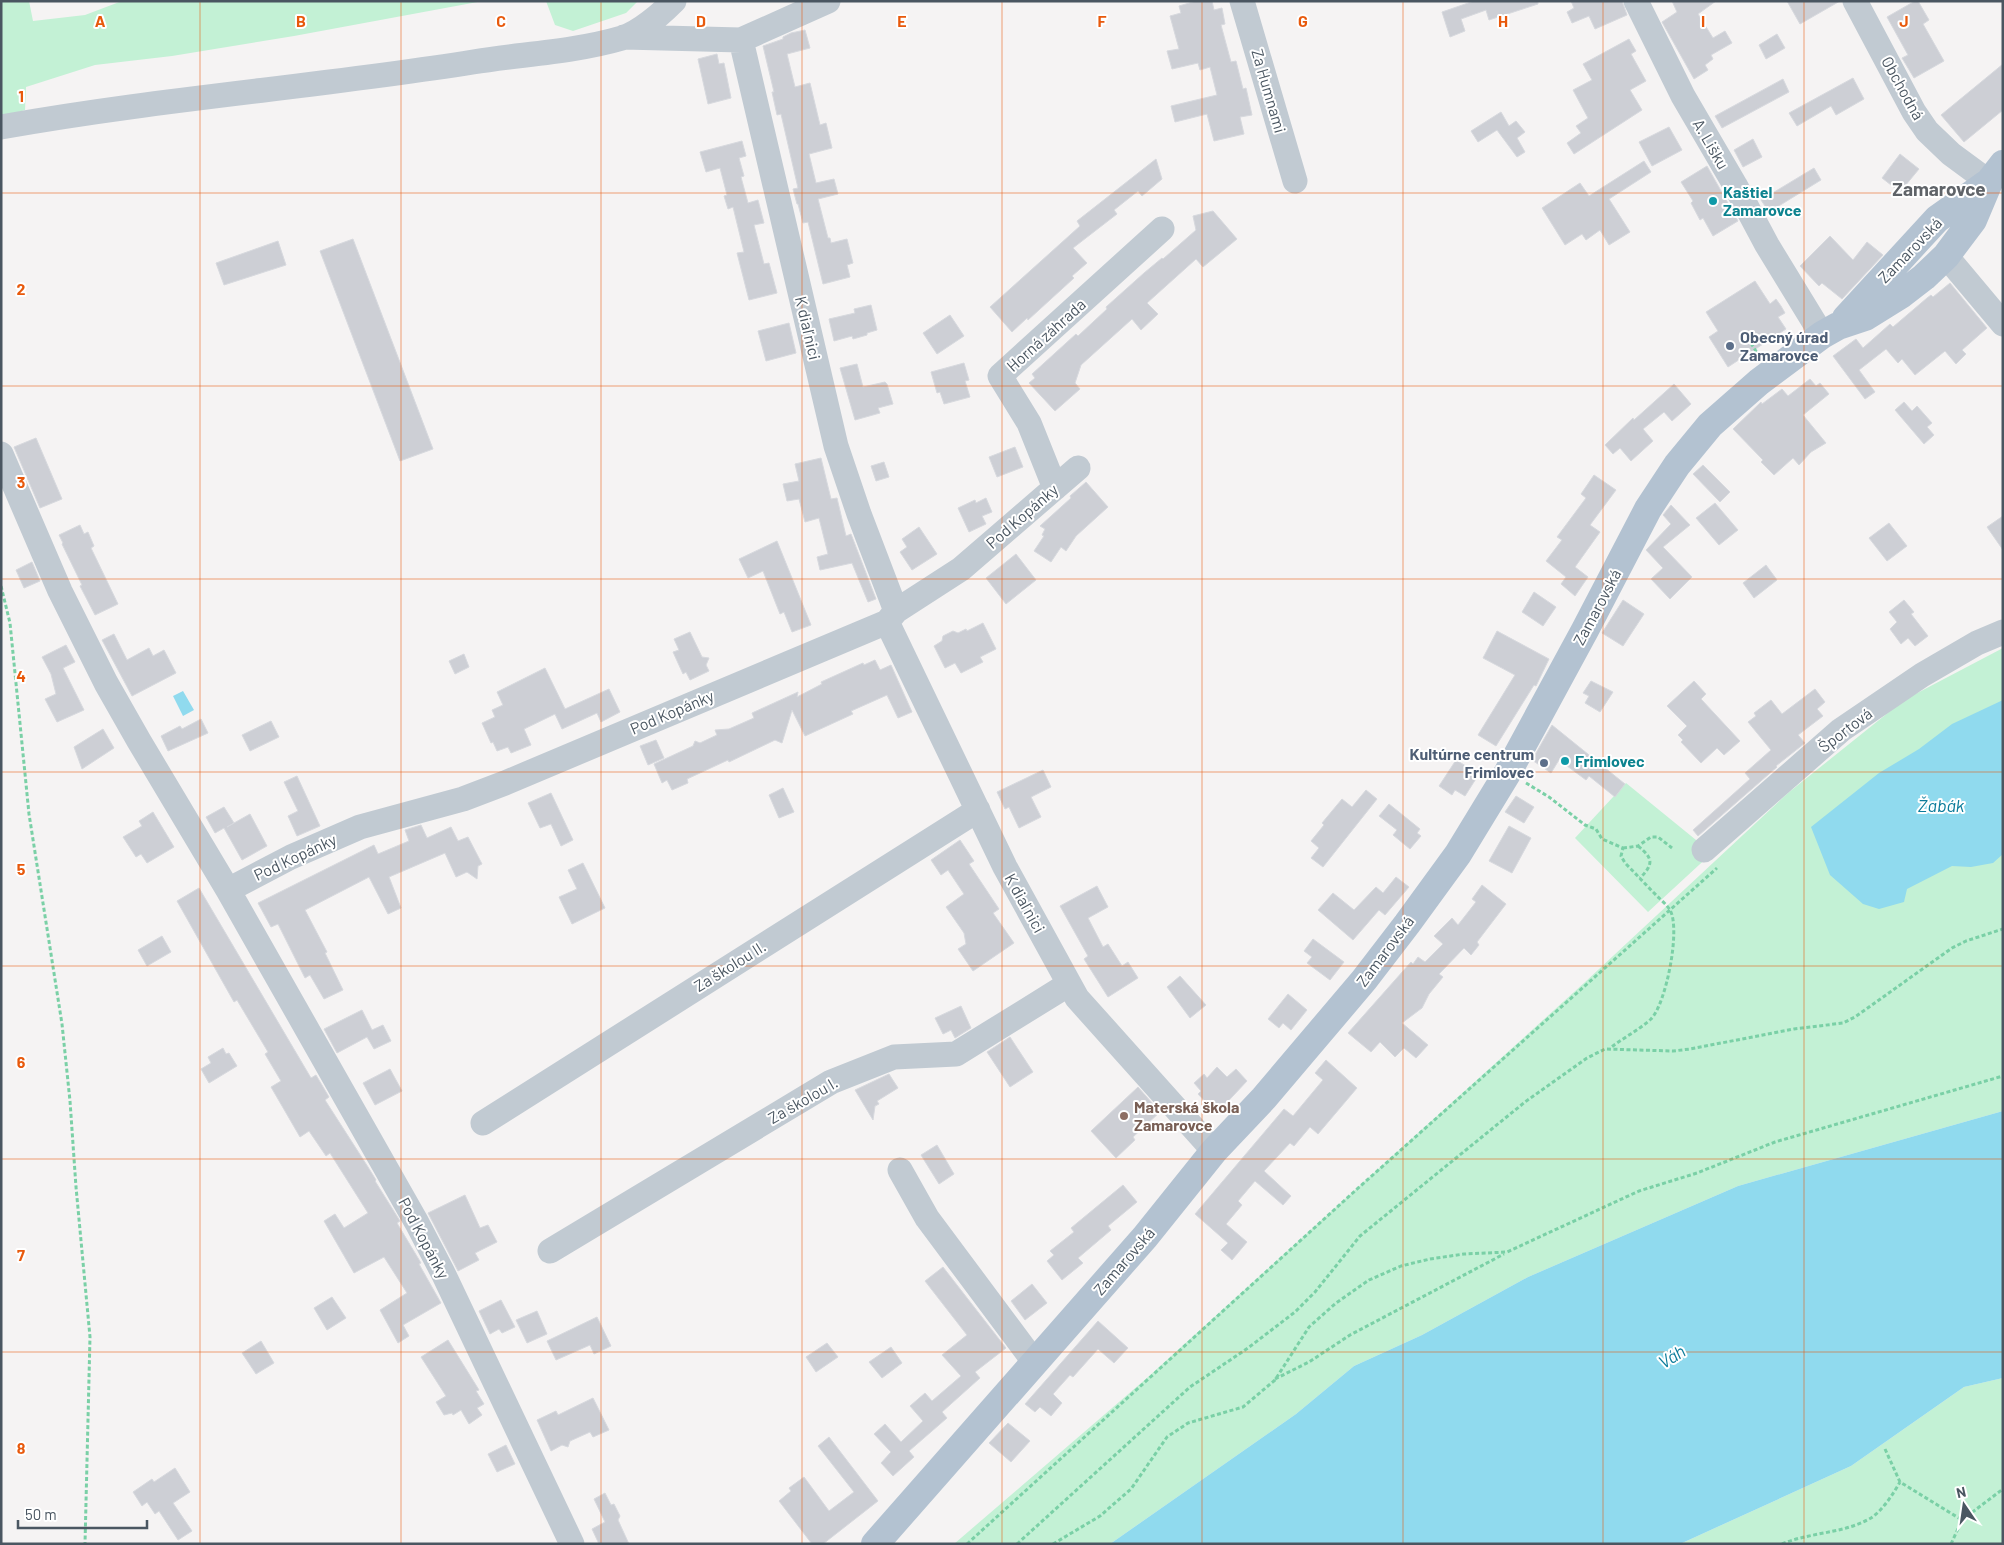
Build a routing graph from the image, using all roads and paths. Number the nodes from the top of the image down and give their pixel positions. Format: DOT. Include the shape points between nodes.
graph roads {
  1 [pos="674,1"];
  2 [pos="828,1"];
  3 [pos="1242,1"];
  4 [pos="1636,1"];
  5 [pos="1855,1"];
  6 [pos="624,37"];
  7 [pos="741,40"];
  8 [pos="1,126"];
  9 [pos="1996,173"];
  10 [pos="1295,181"];
  11 [pos="1162,229"];
  12 [pos="1946,256"];
  13 [pos="2003,324"];
  14 [pos="1830,330"];
  15 [pos="1744,332"];
  16 [pos="1763,362"];
  17 [pos="4,460"];
  18 [pos="1078,468"];
  19 [pos="1055,488"];
  20 [pos="1,586"];
  21 [pos="892,616"];
  22 [pos="2003,632"];
  23 [pos="1521,780"];
  24 [pos="978,810"];
  25 [pos="1638,846"];
  26 [pos="1623,848"];
  27 [pos="1672,848"];
  28 [pos="1713,857"];
  29 [pos="1640,878"];
  30 [pos="228,890"];
  31 [pos="1670,909"];
  32 [pos="2003,929"];
  33 [pos="1069,984"];
  34 [pos="1610,1048"];
  35 [pos="2003,1076"];
  36 [pos="483,1123"];
  37 [pos="1214,1151"];
  38 [pos="900,1170"];
  39 [pos="550,1251"];
  40 [pos="1507,1252"];
  41 [pos="1036,1363"];
  42 [pos="1275,1380"];
  43 [pos="1885,1449"];
  44 [pos="1900,1482"];
  45 [pos="2003,1489"];
  46 [pos="1962,1520"];
  47 [pos="86,1544"];
  48 [pos="572,1544"];
  49 [pos="875,1544"];
  50 [pos="967,1544"];
  51 [pos="1017,1544"];
  52 [pos="1053,1544"];
  53 [pos="1782,1544"];
  54 [pos="1950,1544"];
  1 -- 6 [label="street" via="660,15"];
  2 -- 7 [label="street"];
  3 -- 10 [label="street, Za Humnami"];
  4 -- 14 [label="street, A. Lišku" via="1684,96 1767,245"];
  5 -- 9 [label="street, Obchodná" via="1927,131 1951,154"];
  6 -- 7 [label="street"];
  6 -- 8 [label="street" via="577,48 410,72 80,112"];
  7 -- 21 [label="street, K diaľnici" via="836,446"];
  9 -- 12 [label="main road, Zamarovská" via="1973,220"];
  9 -- 14 [label="main road, Zamarovská" via="1936,219"];
  11 -- 19 [label="street, Horná záhrada" via="1000,376 1029,423"];
  12 -- 13 [label="street"];
  12 -- 14 [label="main road, Zamarovská" via="1902,294 1865,317"];
  14 -- 37 [label="main road, Zamarovská" via="1759,382 1710,424 1677,465 1648,509 1508,772 1458,854 1364,980 1264,1098"];
  15 -- 16 [label="path"];
  17 -- 30 [label="street, Pod Kopánky" via="60,591 106,683"];
  18 -- 19 [label="street, Pod Kopánky"];
  19 -- 21 [label="street, Pod Kopánky" via="960,569"];
  20 -- 47 [label="path" via="10,623 29,814 62,1024 70,1101 90,1337"];
  21 -- 24 [label="street, K diaľnici"];
  21 -- 30 [label="street, Pod Kopánky" via="505,783 463,799 360,828 291,857"];
  22 -- 28 [label="street, Športová" via="1922,675 1841,730"];
  23 -- 26 [label="path" via="1549,796 1585,825 1596,829 1602,838"];
  24 -- 33 [label="street, K diaľnici"];
  24 -- 36 [label="street, Za školou II."];
  25 -- 26 [label="path"];
  25 -- 27 [label="path" via="1651,837 1658,837"];
  25 -- 29 [label="path" via="1647,853 1650,861 1649,868"];
  26 -- 29 [label="path" via="1621,856"];
  28 -- 31 [label="path"];
  29 -- 31 [label="path"];
  30 -- 48 [label="street, Pod Kopánky" via="426,1240"];
  31 -- 34 [label="path" via="1674,939 1659,1008 1651,1019"];
  31 -- 50 [label="path"];
  32 -- 34 [label="path" via="1952,948 1843,1023 1673,1051"];
  33 -- 37 [label="street, K diaľnici" via="1077,998"];
  33 -- 39 [label="street, Za školou I." via="956,1054 894,1057 831,1082"];
  34 -- 51 [label="path" via="1587,1058 1525,1102 1360,1236 1316,1292 1295,1312 1190,1387"];
  35 -- 40 [label="path" via="1775,1142 1697,1173 1639,1191"];
  37 -- 41 [label="main road, Zamarovská"];
  38 -- 41 [label="street" via="926,1218"];
  40 -- 42 [label="path" via="1350,1335"];
  40 -- 42 [label="path" via="1430,1259 1400,1266 1369,1280 1309,1327"];
  41 -- 49 [label="main road, Zamarovská"];
  42 -- 52 [label="path" via="1242,1406 1188,1424 1167,1437 1131,1489 1100,1516"];
  43 -- 44 [label="path"];
  44 -- 46 [label="path"];
  44 -- 53 [label="path" via="1872,1517 1838,1531"];
  45 -- 46 [label="path"];
  46 -- 54 [label="path"];
}
